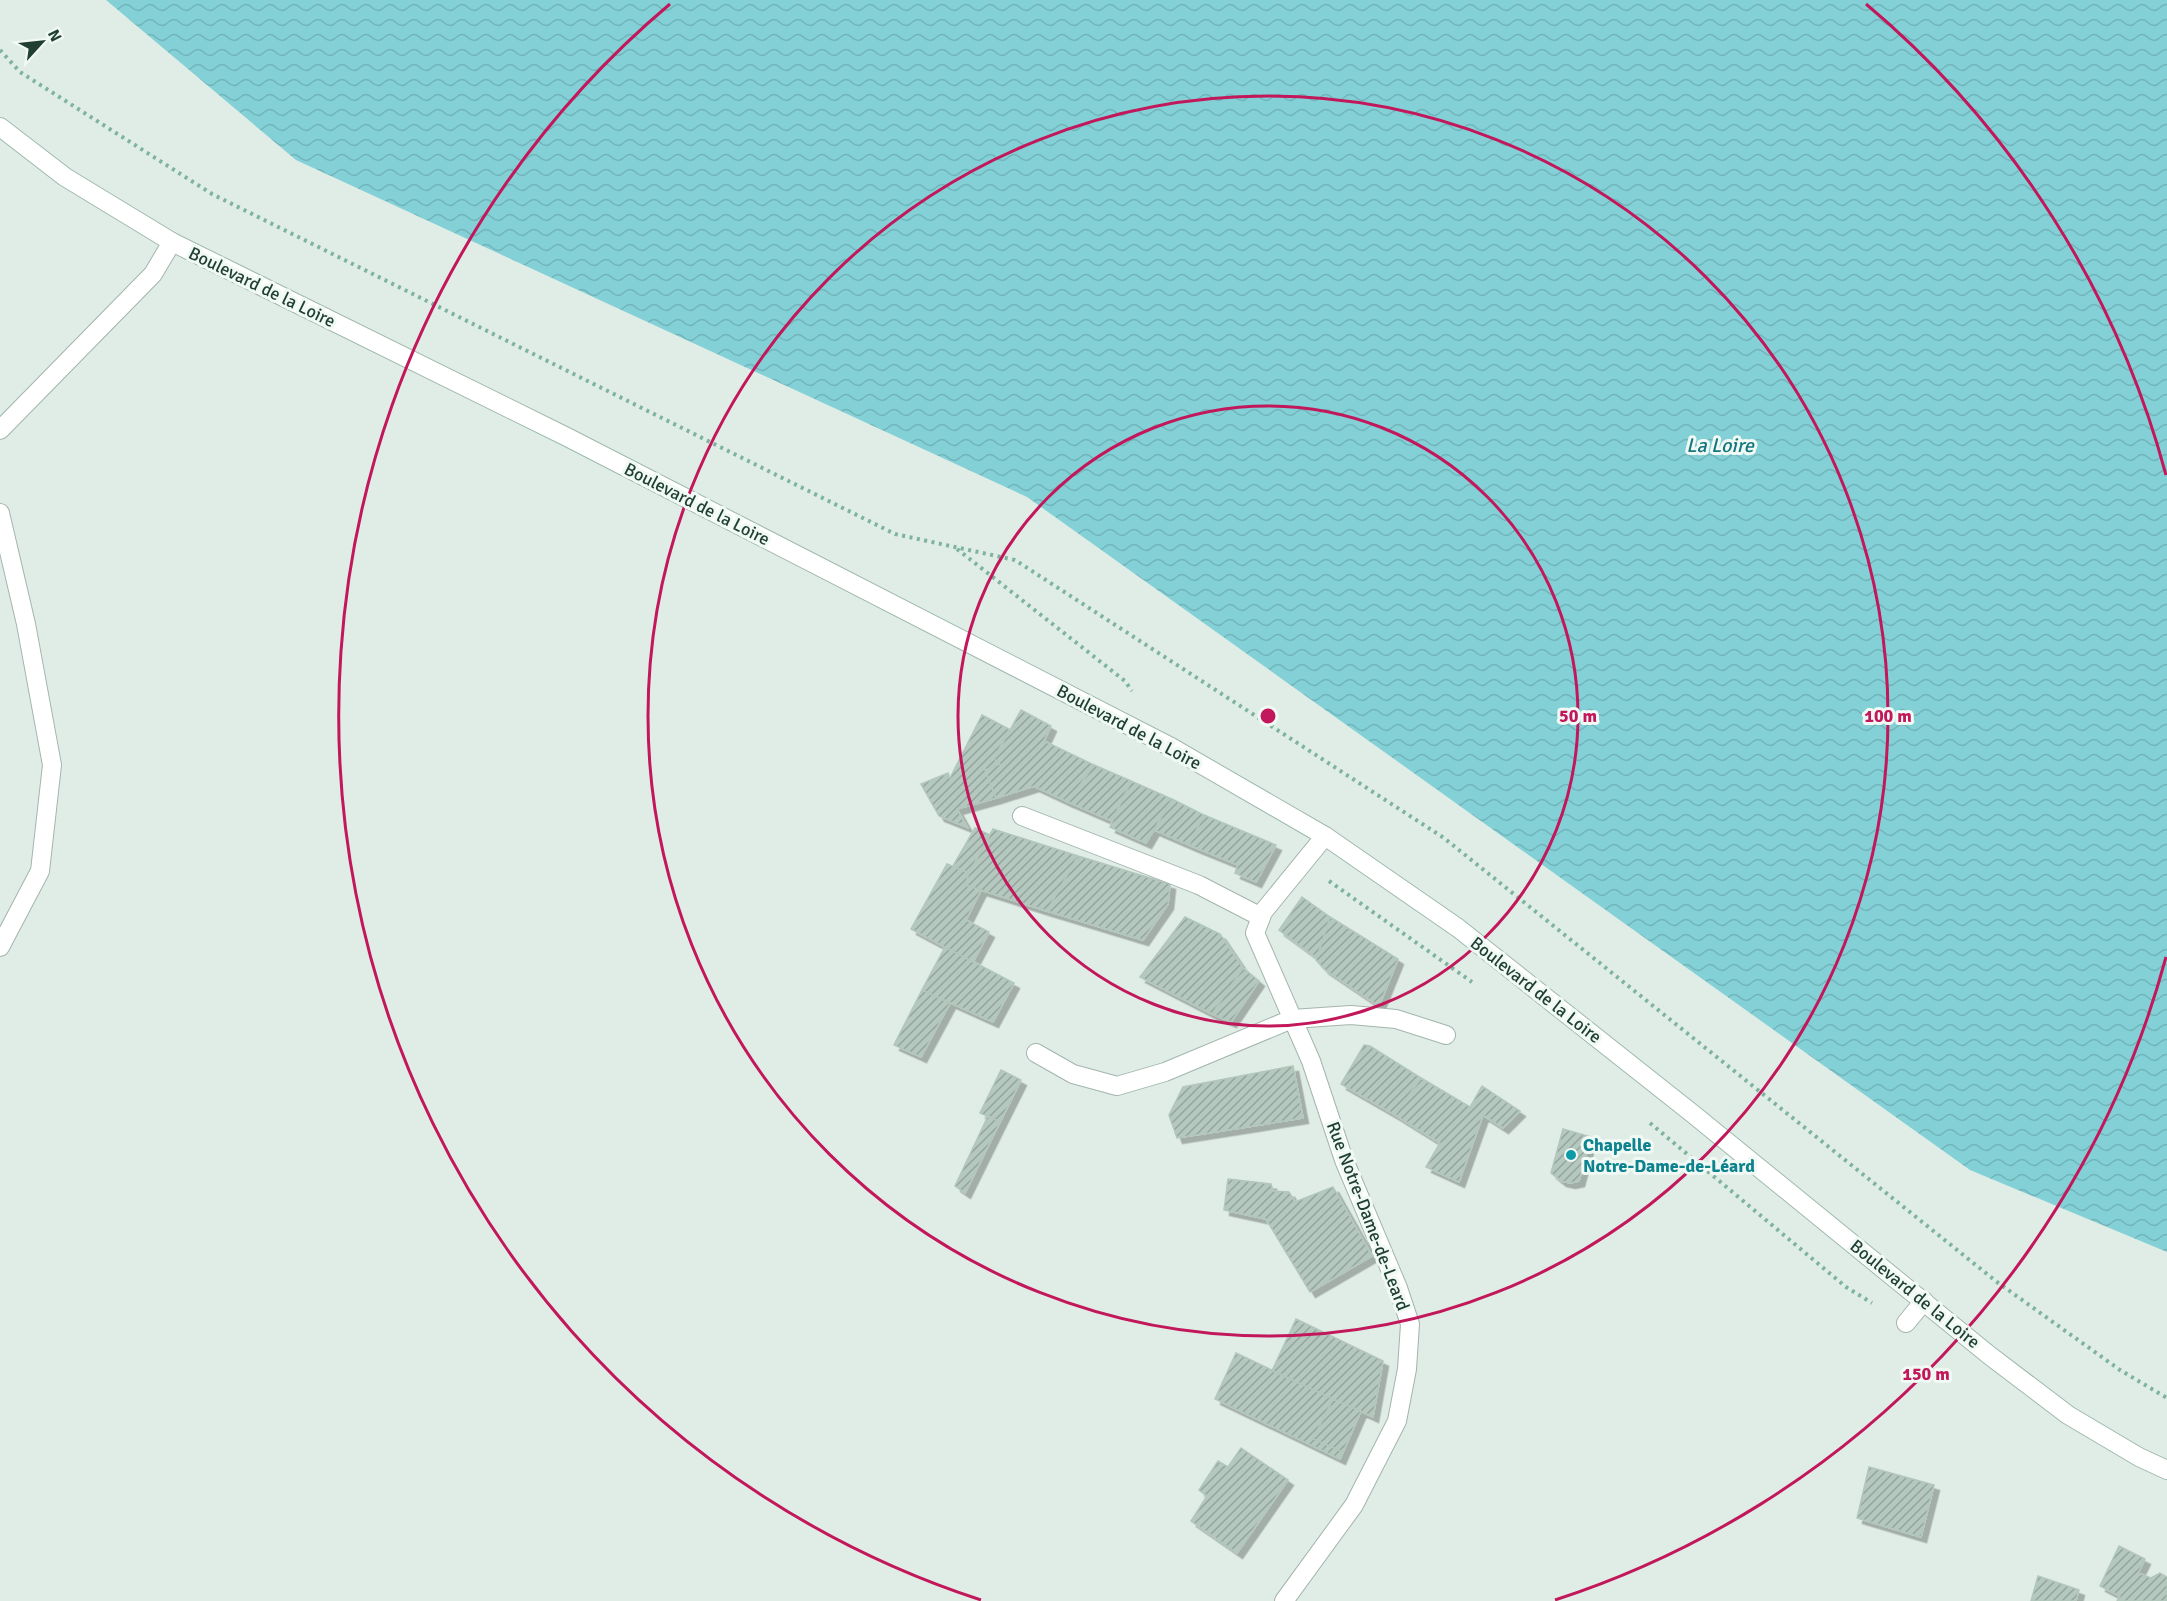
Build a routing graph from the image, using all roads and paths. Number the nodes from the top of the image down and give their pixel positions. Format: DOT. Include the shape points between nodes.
graph roads {
  1 [pos="0,127"];
  2 [pos="172,242"];
  3 [pos="0,430"];
  4 [pos="0,513"];
  5 [pos="954,547"];
  6 [pos="1138,700"];
  7 [pos="1022,816"];
  8 [pos="1325,836"];
  9 [pos="1304,862"];
  10 [pos="1261,917"];
  11 [pos="0,947"];
  12 [pos="1477,986"];
  13 [pos="1292,1019"];
  14 [pos="1446,1035"];
  15 [pos="1036,1053"];
  16 [pos="1644,1118"];
  17 [pos="1924,1301"];
  18 [pos="1906,1323"];
  19 [pos="2167,1470"];
  20 [pos="1284,1601"];
  1 -- 2 [label="main road, Boulevard de la Loire" via="65,177"];
  2 -- 3 [label="main road" via="153,274"];
  2 -- 8 [label="main road, Boulevard de la Loire" via="556,432 1161,742"];
  4 -- 11 [label="main road" via="26,624 52,765 40,871"];
  5 -- 6 [label="path" via="1125,681"];
  7 -- 10 [label="main road" via="1199,885"];
  8 -- 9 [label="main road"];
  8 -- 17 [label="main road, Boulevard de la Loire" via="1458,928"];
  9 -- 10 [label="main road"];
  9 -- 12 [label="path"];
  10 -- 13 [label="main road, Rue Notre-Dame-de-Leard" via="1255,933"];
  13 -- 14 [label="main road" via="1351,1015 1396,1019"];
  13 -- 15 [label="main road" via="1165,1072 1117,1086 1073,1074"];
  13 -- 20 [label="main road, Rue Notre-Dame-de-Leard" via="1410,1324 1407,1369 1397,1420 1354,1505"];
  16 -- 18 [label="path" via="1846,1287"];
  17 -- 18 [label="main road"];
  17 -- 19 [label="main road, Boulevard de la Loire" via="2068,1415"];
}
